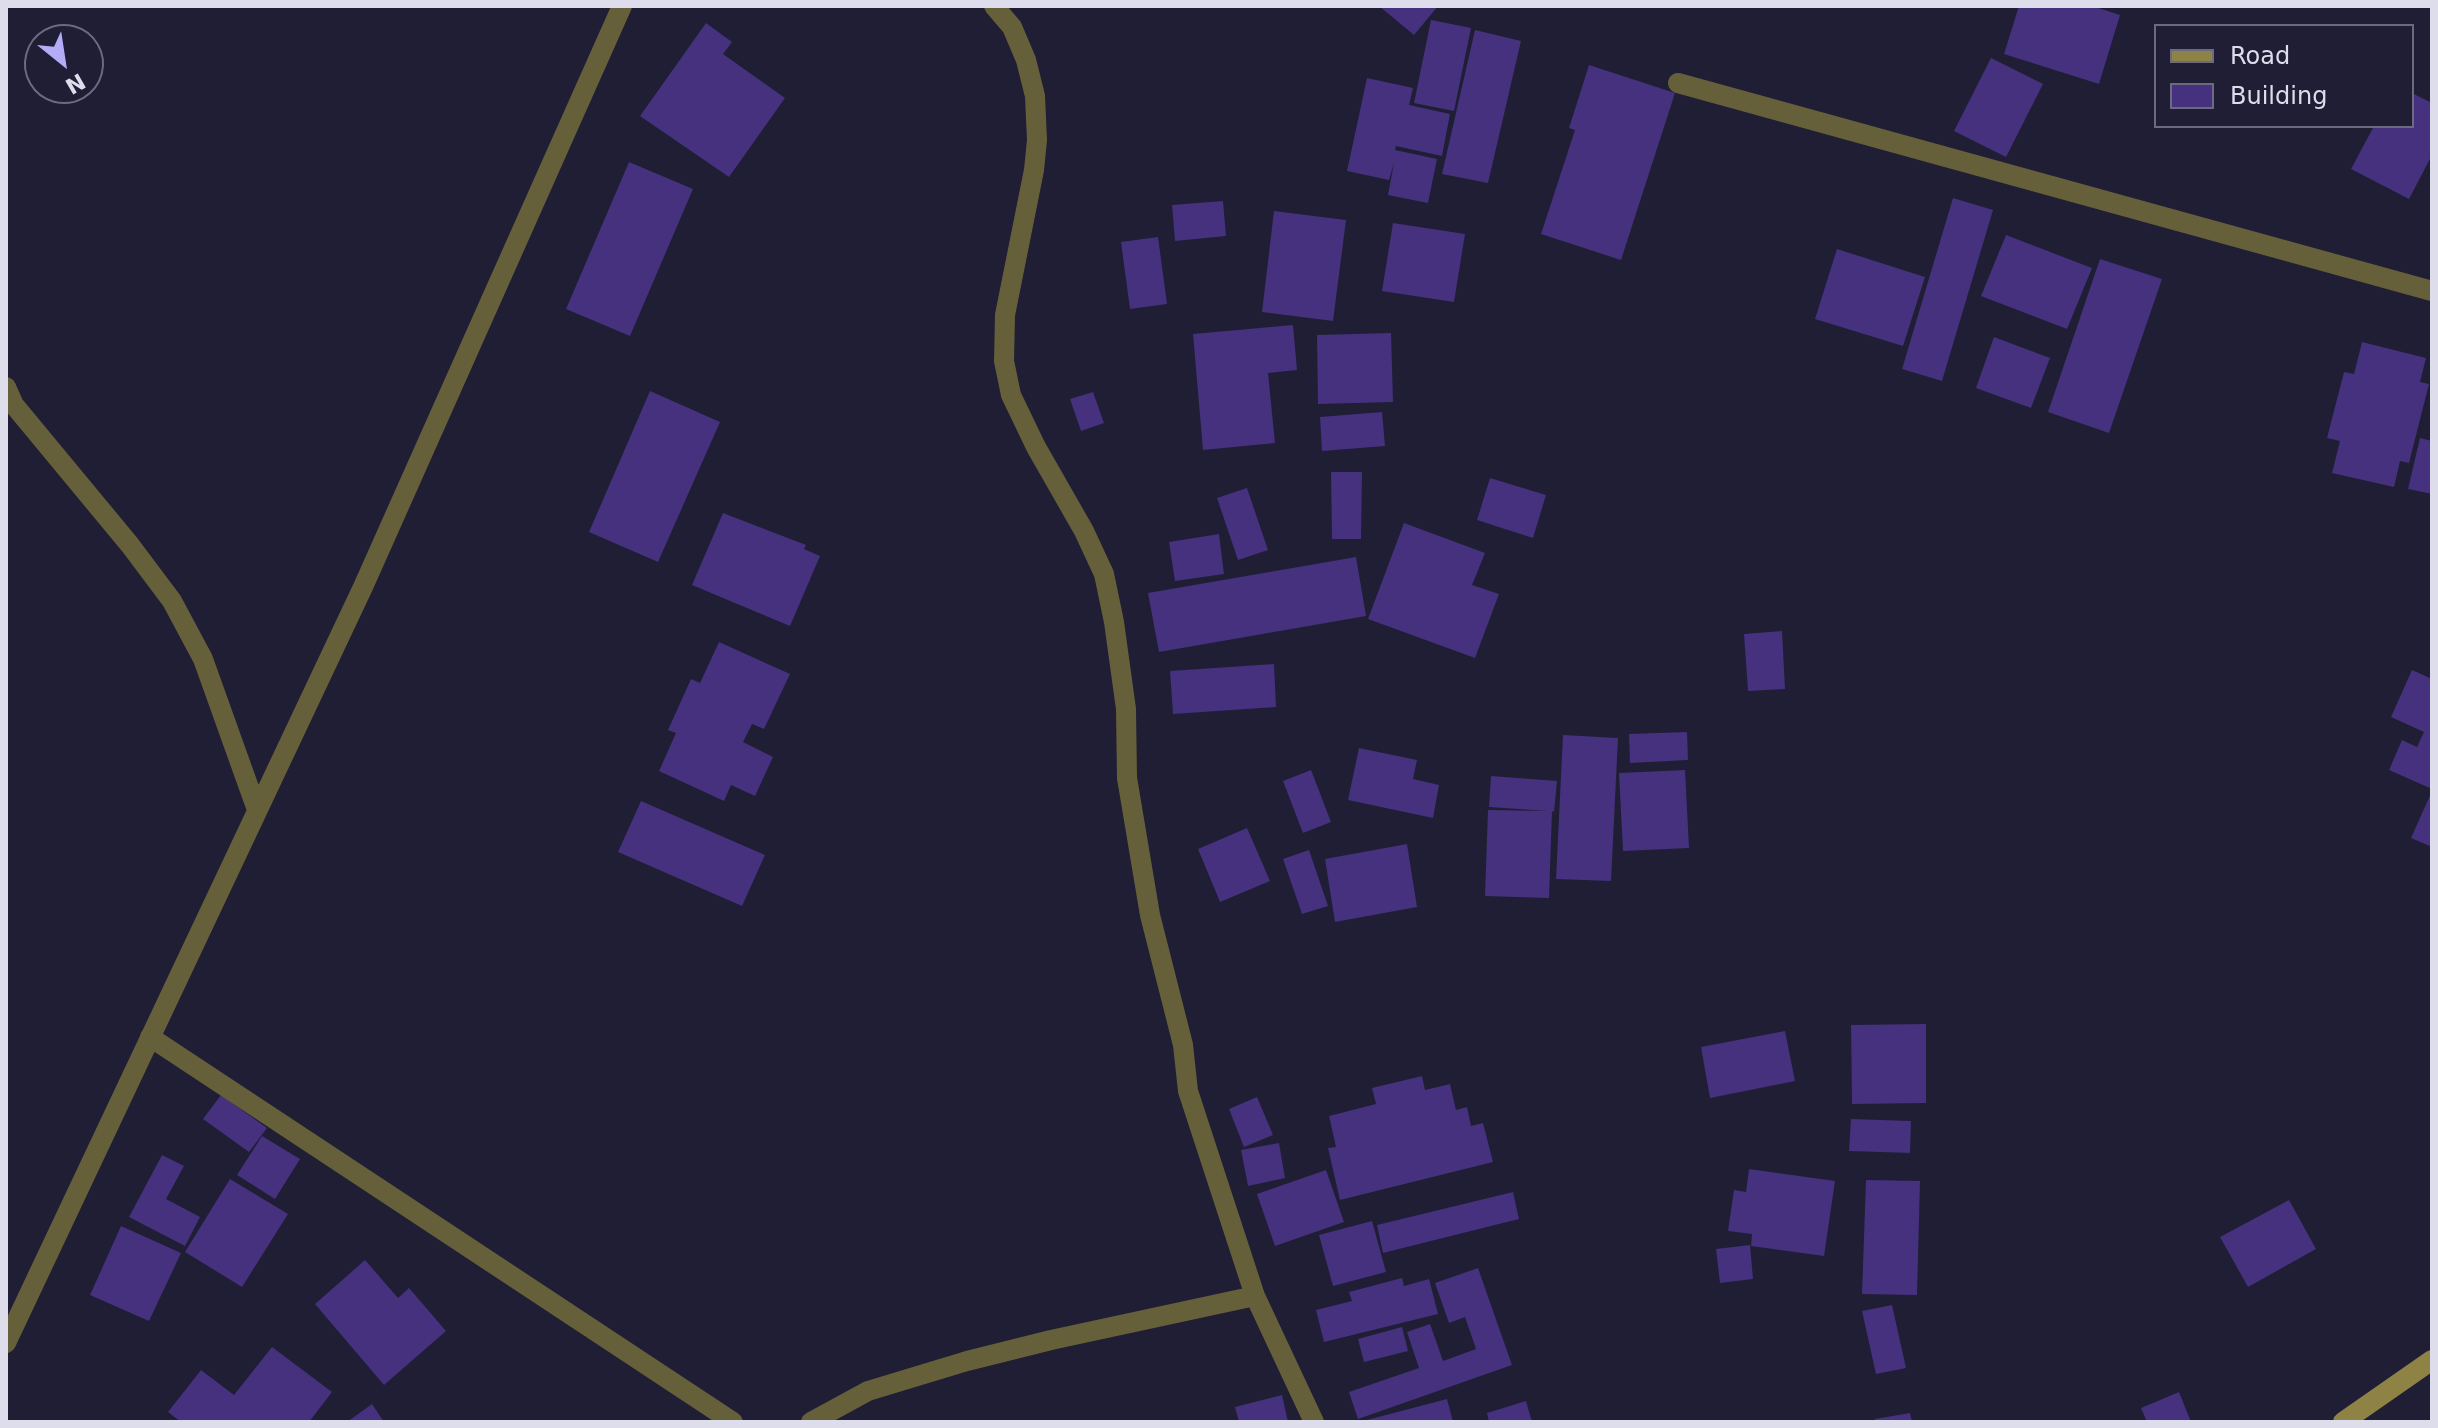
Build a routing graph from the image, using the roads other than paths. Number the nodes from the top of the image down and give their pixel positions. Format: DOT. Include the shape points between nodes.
graph roads {
  1 [pos="622,6"];
  2 [pos="994,6"];
  3 [pos="1678,83"];
  4 [pos="2432,291"];
  5 [pos="6,387"];
  6 [pos="257,810"];
  7 [pos="150,1037"];
  8 [pos="1255,1296"];
  9 [pos="6,1343"];
  10 [pos="2432,1360"];
  11 [pos="733,1422"];
  12 [pos="811,1422"];
  13 [pos="1314,1422"];
  14 [pos="2343,1422"];
  1 -- 6 [label="street" via="363,587"];
  2 -- 8 [label="street" via="1012,27 1026,60 1036,125 1034,170 1005,315 1004,361 1011,395 1104,574 1126,709 1127,778 1150,915 1183,1045 1188,1091"];
  3 -- 4 [label="street"];
  5 -- 6 [label="street" via="14,405 172,601 203,659"];
  6 -- 7 [label="street"];
  7 -- 9 [label="street"];
  7 -- 11 [label="street"];
  8 -- 12 [label="street" via="967,1361 868,1391"];
  8 -- 13 [label="street"];
  10 -- 14 [label="main road"];
}
